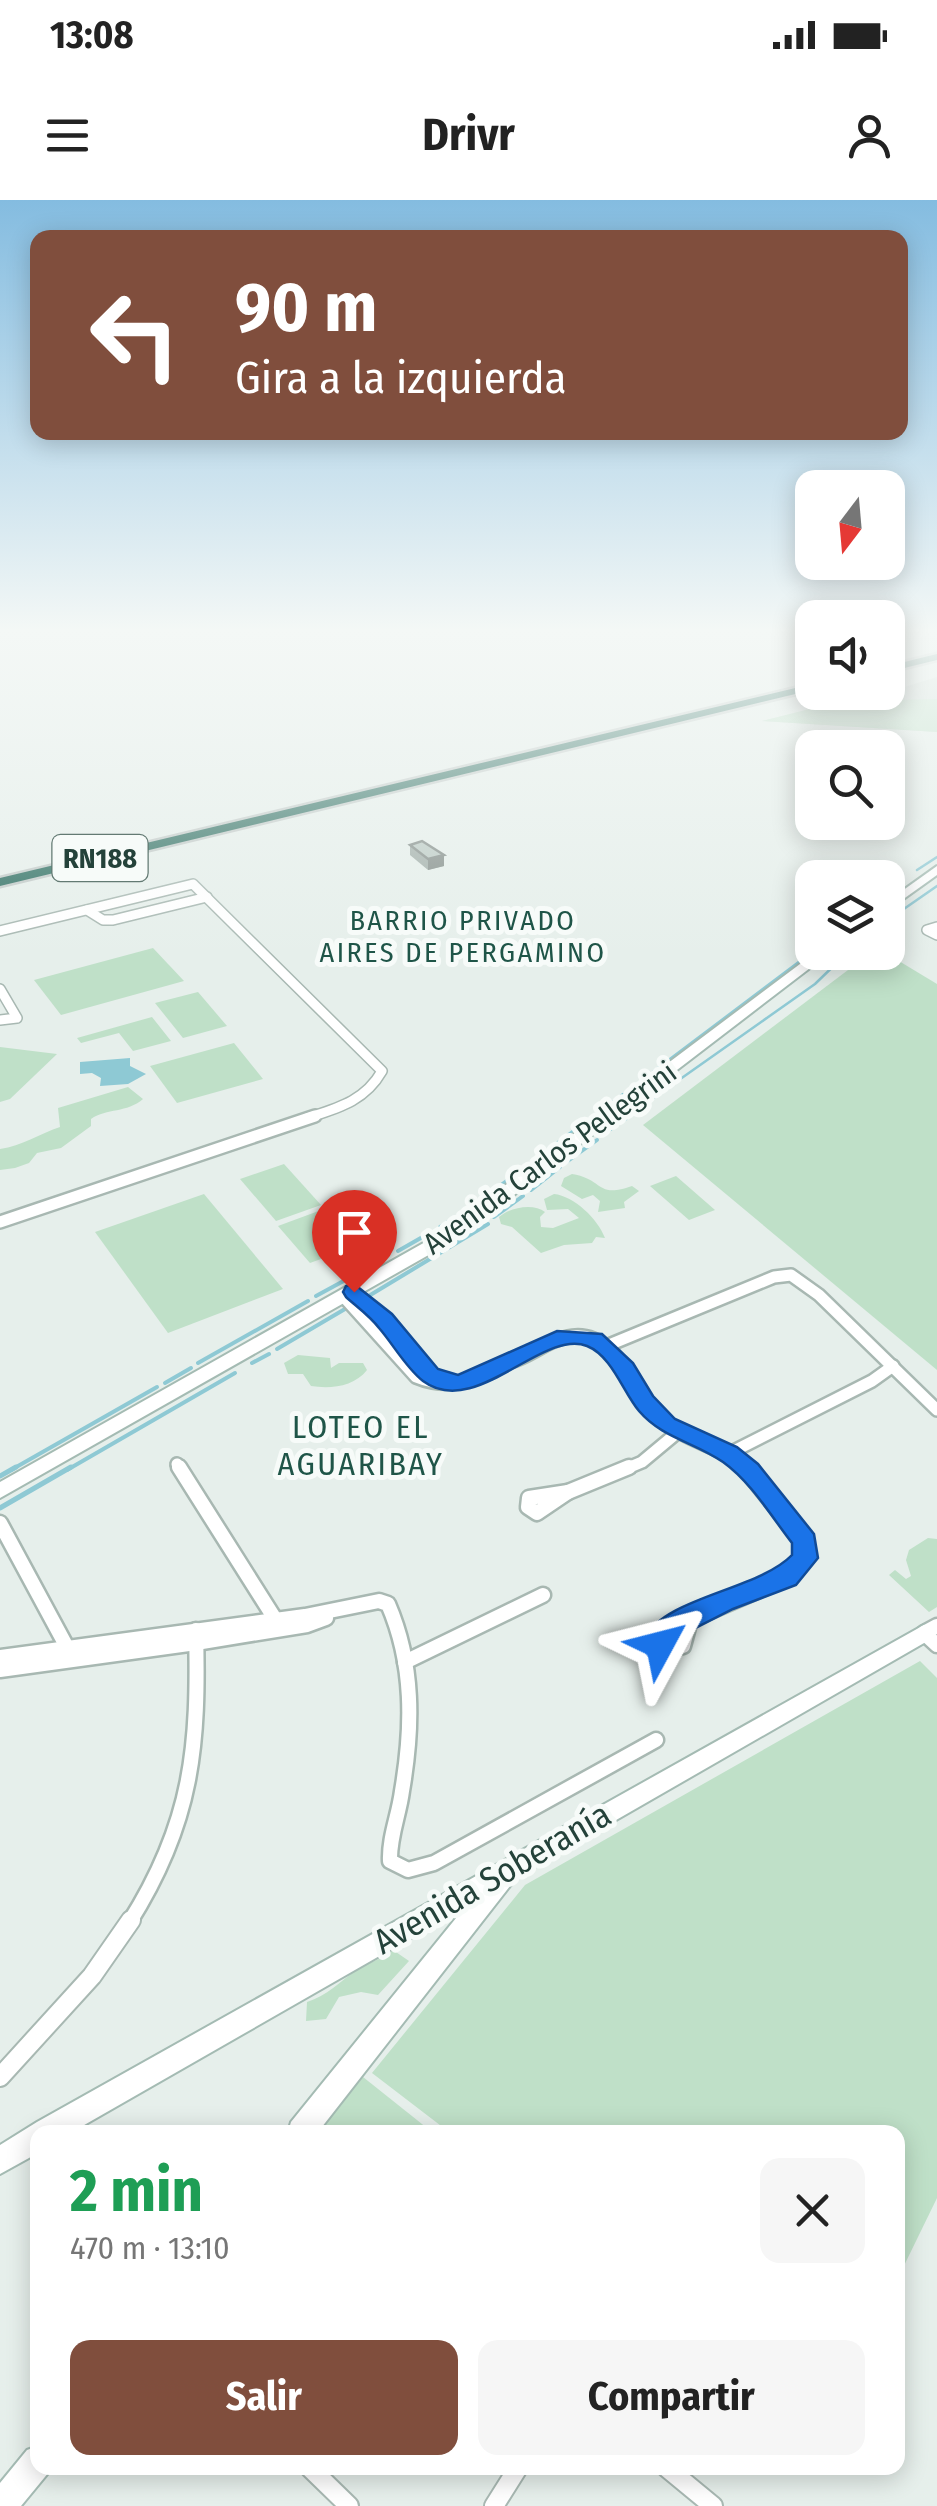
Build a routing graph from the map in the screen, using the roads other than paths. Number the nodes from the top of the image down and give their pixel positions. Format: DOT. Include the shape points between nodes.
graph roads {
  1 [pos="585,742"];
  2 [pos="936,871"];
  3 [pos="0,882"];
  4 [pos="905,894"];
  5 [pos="207,897"];
  6 [pos="86,910"];
  7 [pos="937,927"];
  8 [pos="0,931"];
  9 [pos="937,936"];
  10 [pos="801,970"];
  11 [pos="0,988"];
  12 [pos="0,1020"];
  13 [pos="0,1222"];
  14 [pos="349,1294"];
  15 [pos="604,1348"];
  16 [pos="893,1366"];
  17 [pos="937,1410"];
  18 [pos="678,1432"];
  19 [pos="728,1454"];
  20 [pos="177,1464"];
  21 [pos="0,1491"];
  22 [pos="568,1492"];
  23 [pos="0,1523"];
  24 [pos="544,1595"];
  25 [pos="366,1603"];
  26 [pos="275,1618"];
  27 [pos="690,1620"];
  28 [pos="933,1635"];
  29 [pos="196,1636"];
  30 [pos="70,1653"];
  31 [pos="0,1659"];
  32 [pos="405,1662"];
  33 [pos="0,1672"];
  34 [pos="656,1740"];
  35 [pos="513,1865"];
  36 [pos="0,2077"];
  37 [pos="60,2125"];
  38 [pos="308,2125"];
  39 [pos="30,2143"];
  40 [pos="0,2160"];
  41 [pos="30,2471"];
  42 [pos="317,2475"];
  43 [pos="514,2475"];
  44 [pos="675,2475"];
  45 [pos="1,2506"];
  46 [pos="349,2506"];
  47 [pos="494,2506"];
  48 [pos="713,2506"];
  1 -- 3 [label="highway, RN188"];
  2 -- 4 [label="main road"];
  5 -- 6 [label="street" via="113,920"];
  5 -- 6 [label="street" via="193,884"];
  5 -- 13 [label="street" via="378,1064 378,1083 347,1105"];
  6 -- 8 [label="street"];
  7 -- 9 [label="street" via="927,930"];
  10 -- 14 [label="main road, Avenida Carlos Pellegrini" via="474,1219"];
  11 -- 12 [label="street" via="17,1018"];
  14 -- 15 [label="street" via="416,1377 446,1387 574,1335"];
  14 -- 21 [label="main road, Avenida Carlos Pellegrini"];
  15 -- 16 [label="street" via="791,1275"];
  15 -- 18 [label="street" via="654,1413"];
  16 -- 17 [label="street"];
  16 -- 19 [label="street"];
  18 -- 19 [label="street"];
  18 -- 22 [label="street" via="642,1462"];
  19 -- 27 [label="street" via="750,1470 804,1541 806,1558 786,1578"];
  20 -- 26 [label="street"];
  23 -- 30 [label="street"];
  24 -- 32 [label="street"];
  25 -- 26 [label="street"];
  25 -- 29 [label="street" via="306,1625"];
  25 -- 32 [label="street" via="388,1604"];
  26 -- 29 [label="street"];
  28 -- 35 [label="main road, Avenida Soberanía"];
  29 -- 30 [label="street"];
  29 -- 36 [label="street" via="191,1776 162,1866 106,1960 66,2012"];
  30 -- 31 [label="street"];
  30 -- 33 [label="street"];
  31 -- 33 [label="street"];
  32 -- 34 [label="street" via="407,1755 388,1850 399,1869 434,1864"];
  35 -- 37 [label="main road, Avenida Soberanía"];
  35 -- 38 [label="main road"];
  39 -- 40 [label="main road"];
  41 -- 45 [label="main road"];
  42 -- 46 [label="street"];
  43 -- 47 [label="street"];
  44 -- 48 [label="street"];
}
